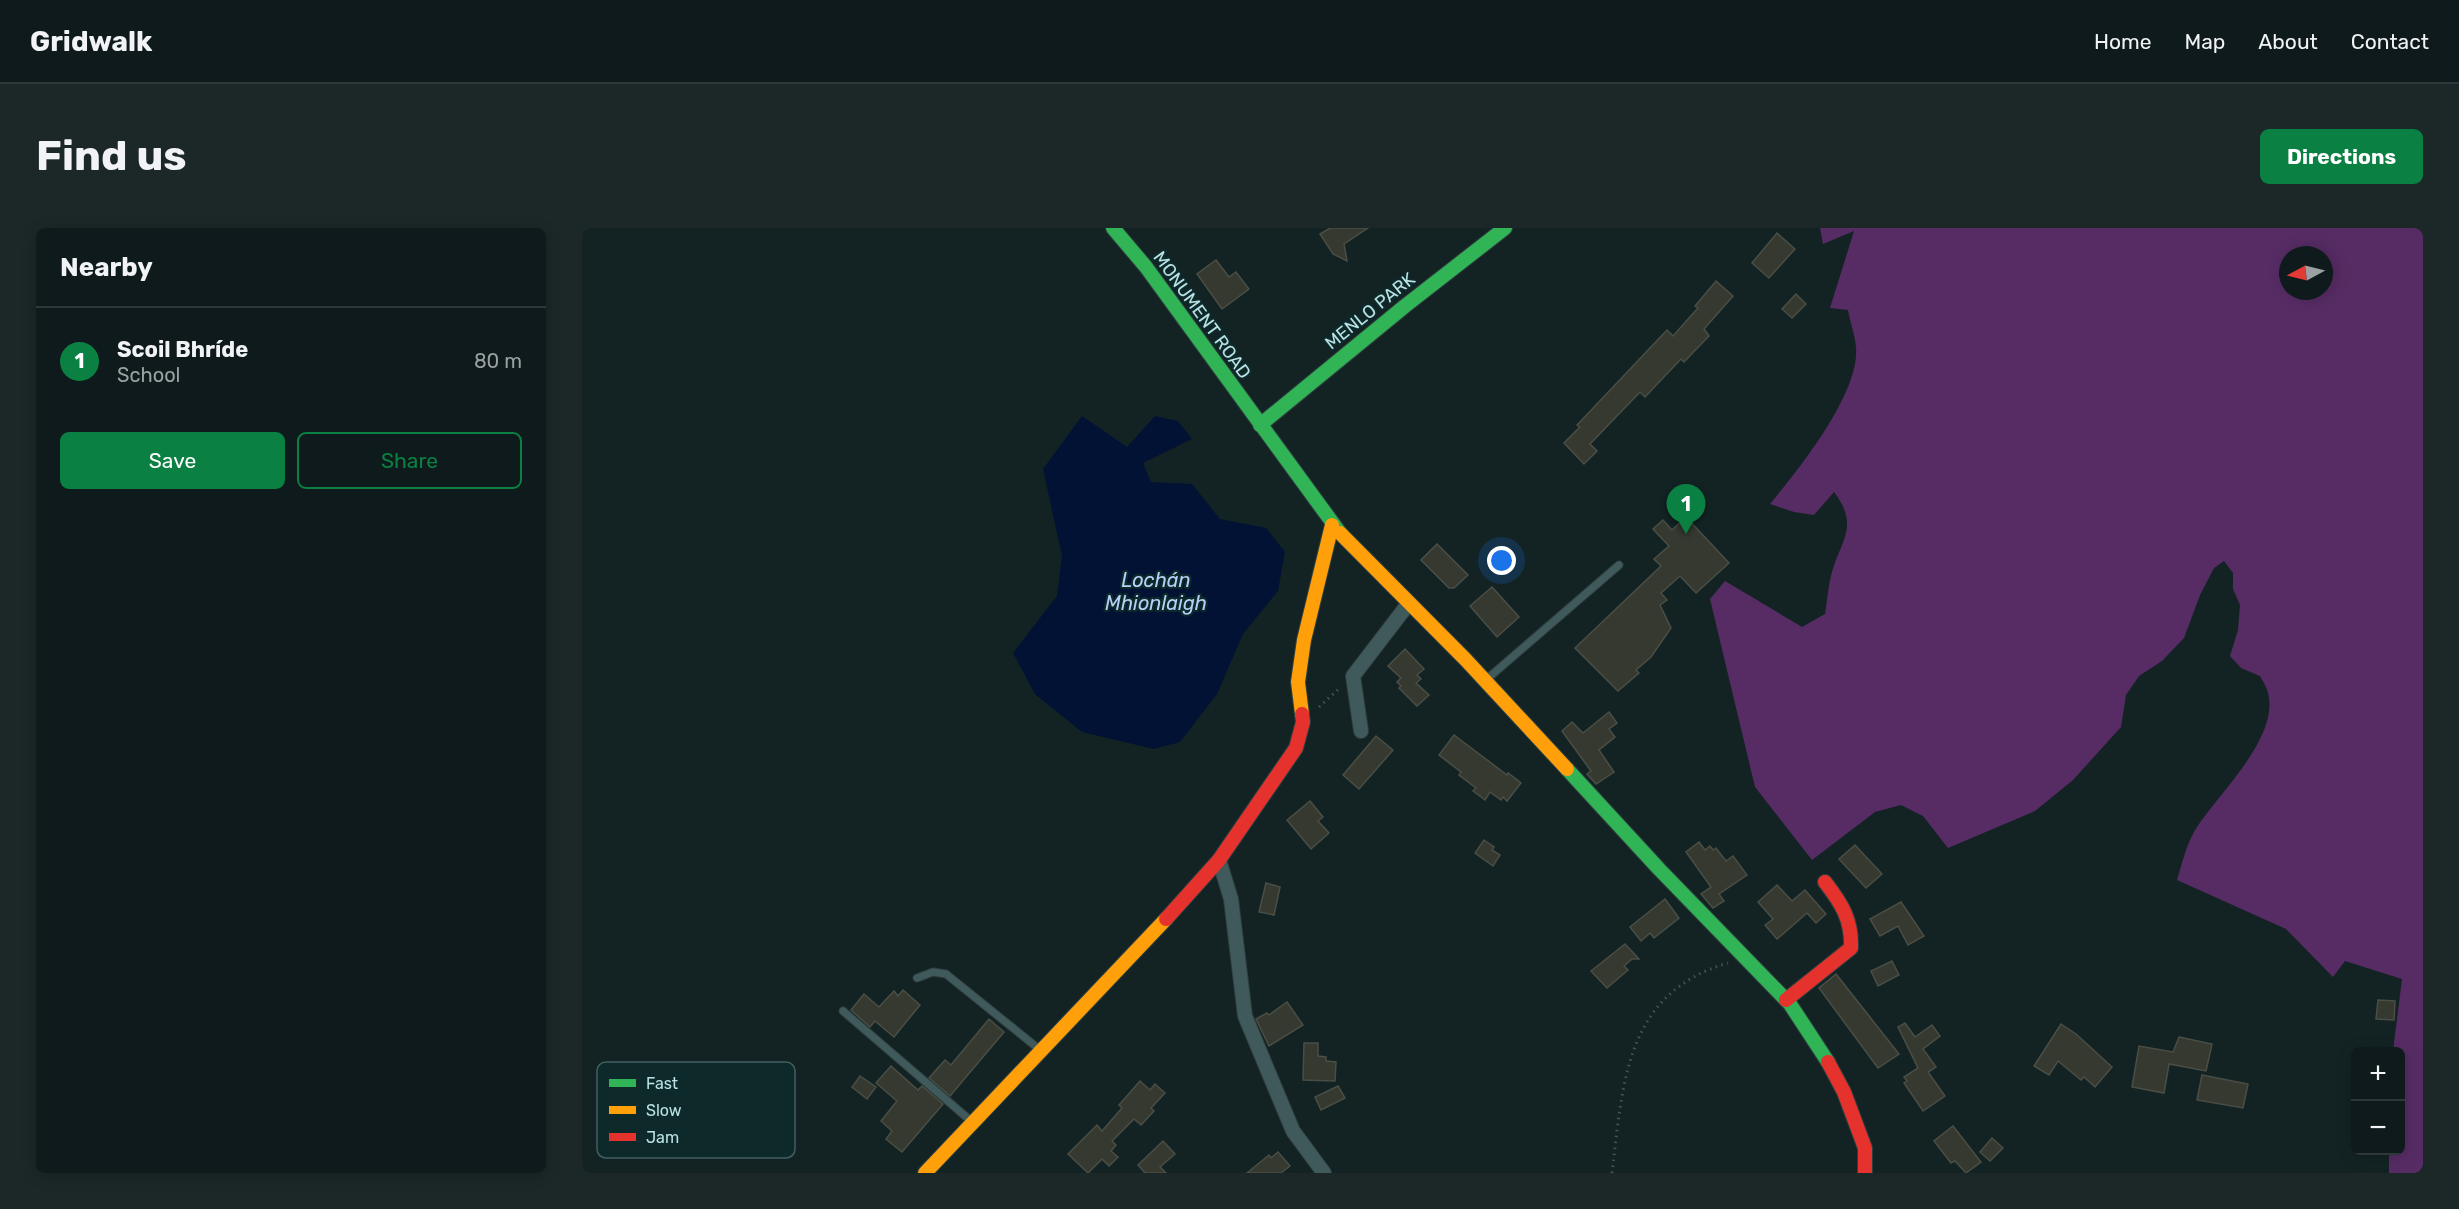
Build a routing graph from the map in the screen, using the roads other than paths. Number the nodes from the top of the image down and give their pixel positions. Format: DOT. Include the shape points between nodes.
graph roads {
  1 [pos="1113,228"];
  2 [pos="1505,228"];
  3 [pos="1260,424"];
  4 [pos="1332,525"];
  5 [pos="1619,565"];
  6 [pos="1409,603"];
  7 [pos="1485,681"];
  8 [pos="1361,731"];
  9 [pos="1219,860"];
  10 [pos="1825,882"];
  11 [pos="917,978"];
  12 [pos="1786,1000"];
  13 [pos="843,1011"];
  14 [pos="1041,1051"];
  15 [pos="973,1123"];
  16 [pos="925,1173"];
  17 [pos="1324,1173"];
  18 [pos="1866,1173"];
  1 -- 3 [label="street, MONUMENT ROAD"];
  2 -- 3 [label="street, MENLO PARK"];
  3 -- 4 [label="street, MONUMENT ROAD"];
  4 -- 6 [label="street, MONUMENT ROAD"];
  4 -- 9 [label="street" via="1304,640 1299,682 1303,722 1296,748"];
  5 -- 7 [label="lane"];
  6 -- 7 [label="street, MONUMENT ROAD"];
  6 -- 8 [label="street" via="1353,676"];
  7 -- 12 [label="street, MONUMENT ROAD"];
  9 -- 14 [label="street"];
  9 -- 17 [label="street" via="1231,899 1245,1016 1293,1131"];
  10 -- 12 [label="street" via="1846,908 1852,926 1851,948"];
  11 -- 14 [label="lane" via="933,972 946,974"];
  12 -- 18 [label="street, MONUMENT ROAD" via="1844,1092 1865,1148"];
  13 -- 15 [label="lane"];
  14 -- 15 [label="street"];
  15 -- 16 [label="street"];
}
